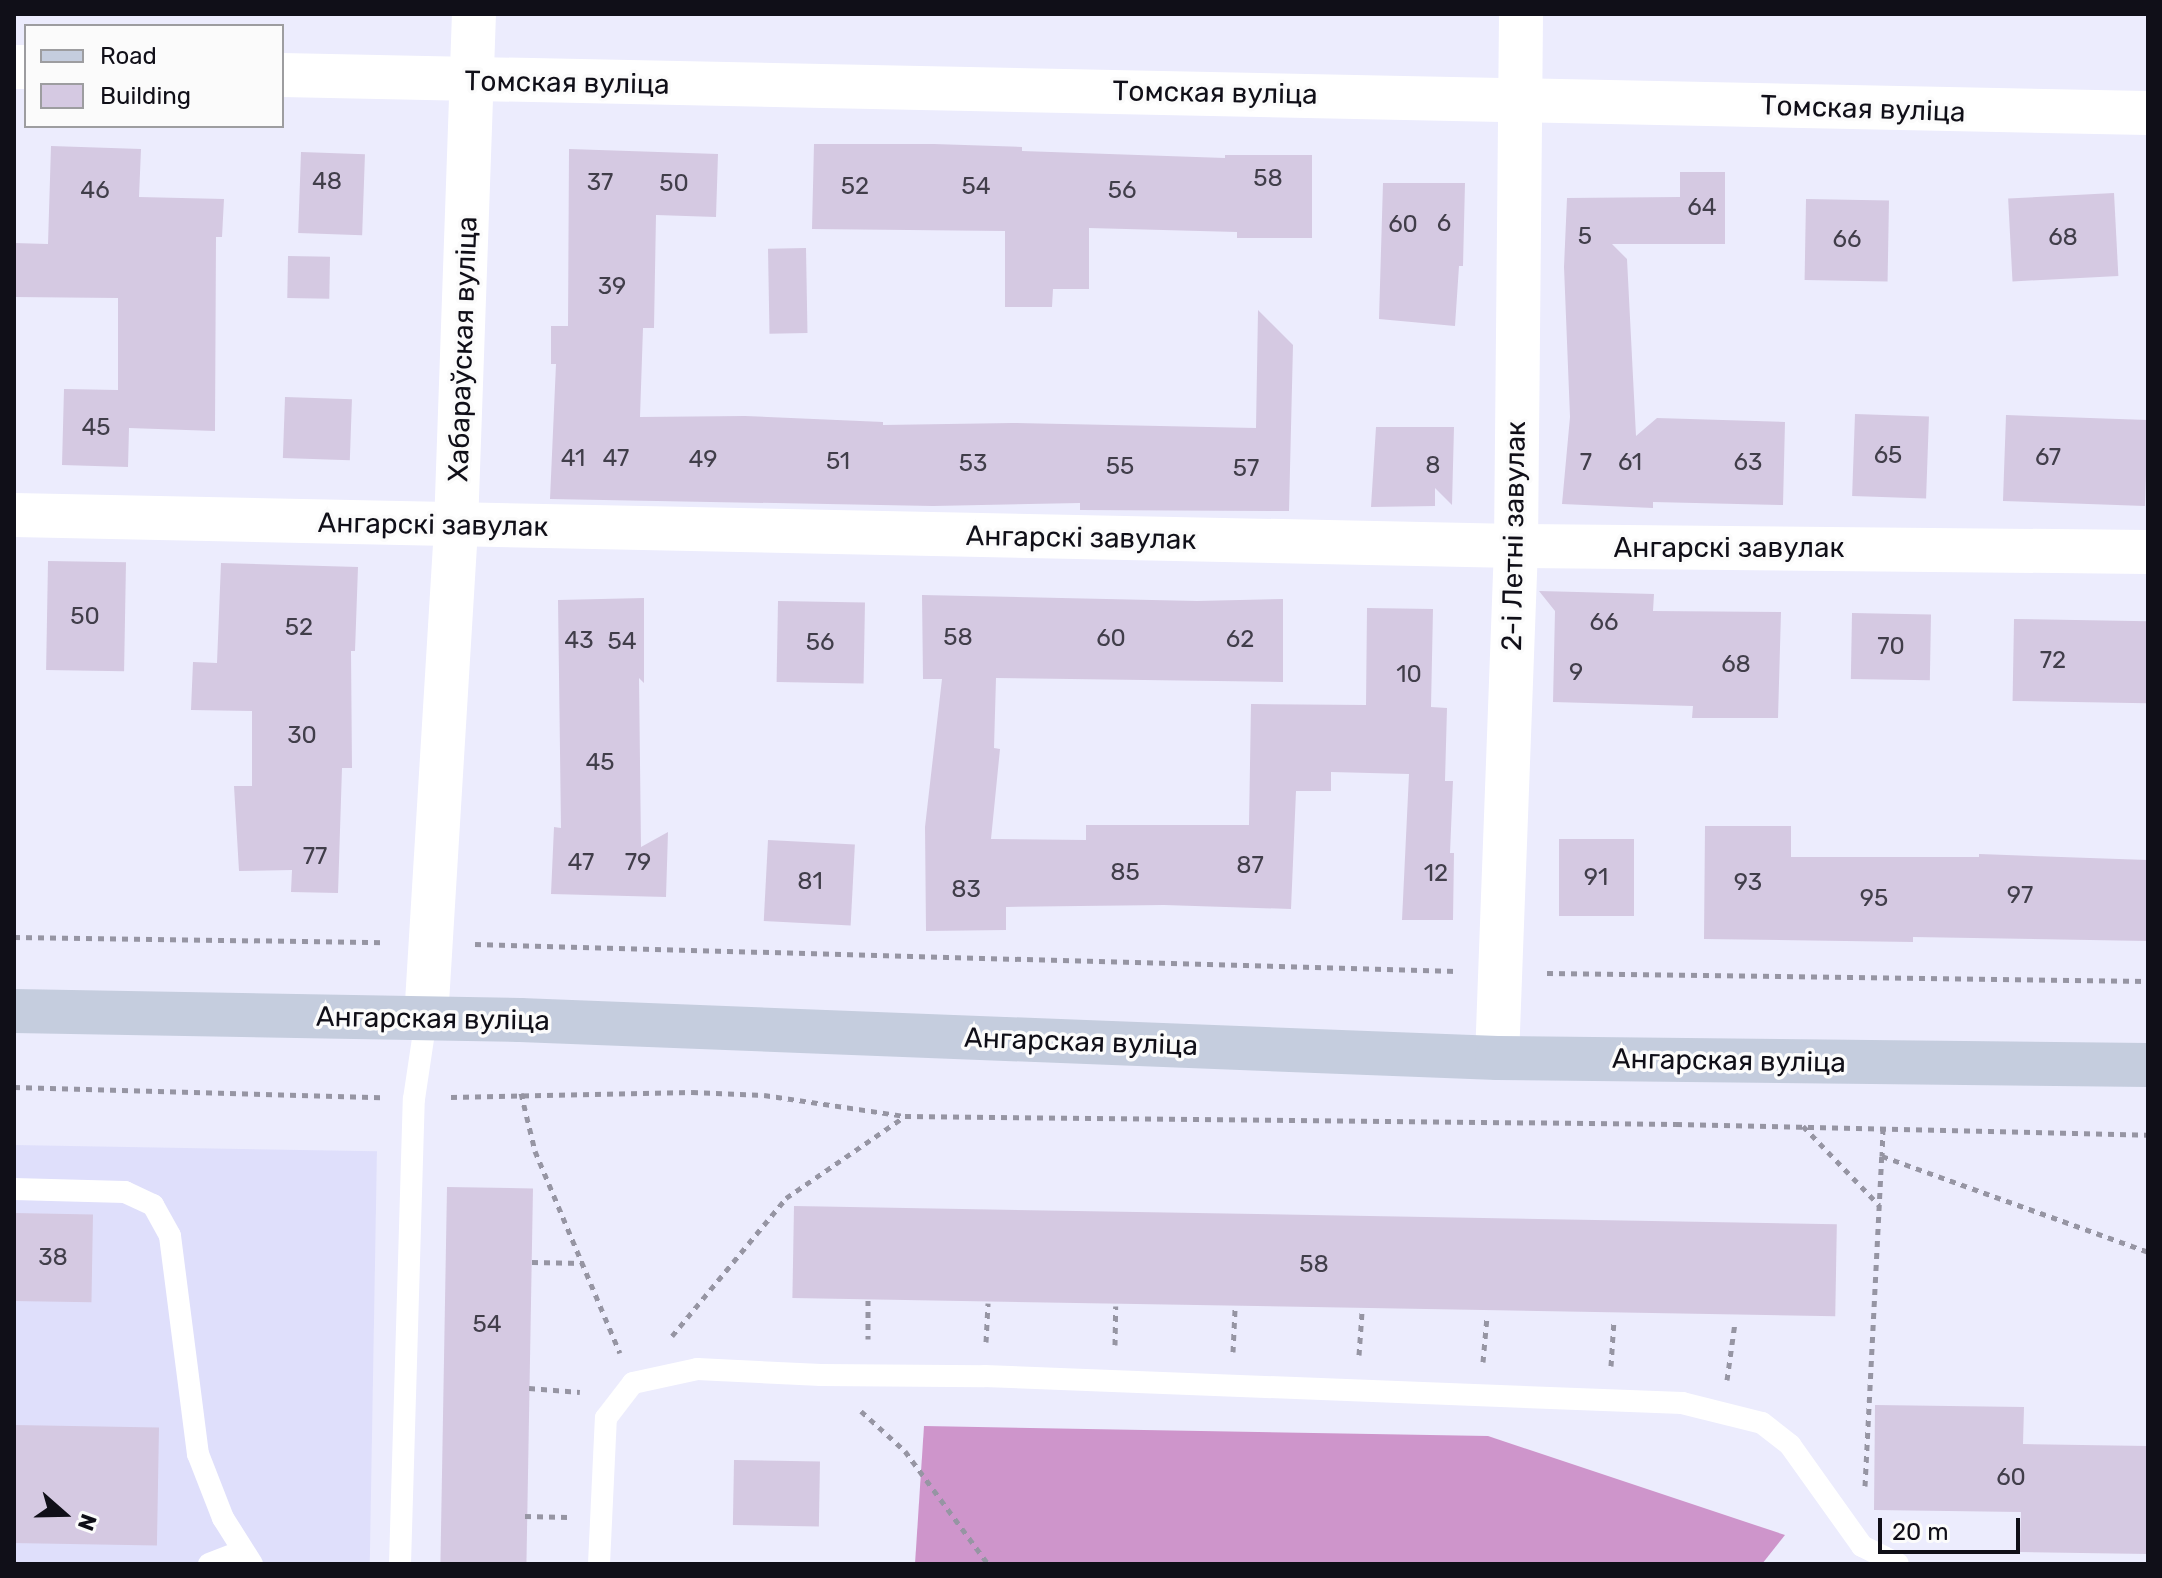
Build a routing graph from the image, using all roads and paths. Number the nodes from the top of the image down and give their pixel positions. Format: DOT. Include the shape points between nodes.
graph roads {
  1 [pos="474,14"];
  2 [pos="1521,14"];
  3 [pos="284,75"];
  4 [pos="474,81"];
  5 [pos="1520,98"];
  6 [pos="2148,113"];
  7 [pos="14,515"];
  8 [pos="456,526"];
  9 [pos="1516,546"];
  10 [pos="2148,552"];
  11 [pos="14,937"];
  12 [pos="433,942"];
  13 [pos="1498,972"];
  14 [pos="2148,981"];
  15 [pos="14,1011"];
  16 [pos="426,1019"];
  17 [pos="1497,1058"];
  18 [pos="2148,1065"];
  19 [pos="14,1087"];
  20 [pos="521,1093"];
  21 [pos="414,1099"];
  22 [pos="905,1116"];
  23 [pos="1803,1126"];
  24 [pos="1883,1128"];
  25 [pos="2148,1135"];
  26 [pos="1882,1156"];
  27 [pos="14,1189"];
  28 [pos="1880,1206"];
  29 [pos="2148,1252"];
  30 [pos="532,1262"];
  31 [pos="583,1263"];
  32 [pos="1487,1316"];
  33 [pos="1614,1319"];
  34 [pos="1735,1322"];
  35 [pos="821,1375"];
  36 [pos="633,1383"];
  37 [pos="1480,1395"];
  38 [pos="1609,1400"];
  39 [pos="1723,1414"];
  40 [pos="1862,1546"];
  41 [pos="248,1558"];
  42 [pos="209,1564"];
  43 [pos="400,1564"];
  44 [pos="599,1564"];
  45 [pos="988,1564"];
  46 [pos="1898,1564"];
  1 -- 4 [label="street, Хабараўская вуліца"];
  2 -- 5 [label="street, 2-і Летні завулак"];
  3 -- 4 [label="street, Томская вуліца"];
  4 -- 5 [label="street, Томская вуліца"];
  4 -- 8 [label="street, Хабараўская вуліца"];
  5 -- 6 [label="street, Томская вуліца"];
  5 -- 9 [label="street, 2-і Летні завулак"];
  7 -- 8 [label="street, Ангарскі завулак"];
  8 -- 9 [label="street, Ангарскі завулак"];
  8 -- 12 [label="street, Хабараўская вуліца"];
  9 -- 10 [label="street, Ангарскі завулак"];
  9 -- 13 [label="street, 2-і Летні завулак"];
  11 -- 12 [label="path"];
  12 -- 13 [label="path"];
  12 -- 16 [label="street, Хабараўская вуліца"];
  13 -- 14 [label="path"];
  13 -- 17 [label="street, 2-і Летні завулак"];
  15 -- 16 [label="main road, Ангарская вуліца"];
  16 -- 17 [label="main road, Ангарская вуліца"];
  16 -- 21 [label="lane"];
  17 -- 18 [label="main road, Ангарская вуліца"];
  19 -- 21 [label="path"];
  20 -- 21 [label="path"];
  20 -- 22 [label="path" via="764,1095"];
  20 -- 31 [label="path" via="535,1151"];
  21 -- 43 [label="lane"];
  22 -- 23 [label="path"];
  22 -- 36 [label="path" via="786,1198"];
  23 -- 24 [label="path"];
  23 -- 28 [label="path"];
  24 -- 25 [label="path"];
  24 -- 26 [label="path"];
  26 -- 28 [label="path"];
  26 -- 29 [label="path"];
  27 -- 41 [label="lane" via="125,1192 153,1205 170,1236 198,1454 223,1518"];
  28 -- 40 [label="path"];
  30 -- 31 [label="path"];
  31 -- 36 [label="path"];
  32 -- 37 [label="path"];
  33 -- 38 [label="path"];
  34 -- 39 [label="path"];
  35 -- 36 [label="lane" via="697,1369"];
  35 -- 37 [label="lane"];
  35 -- 45 [label="path" via="905,1451"];
  36 -- 44 [label="lane" via="606,1418"];
  37 -- 38 [label="lane"];
  38 -- 39 [label="lane" via="1682,1403"];
  39 -- 40 [label="lane" via="1762,1423 1790,1445"];
  40 -- 46 [label="lane"];
  41 -- 42 [label="lane"];
}
